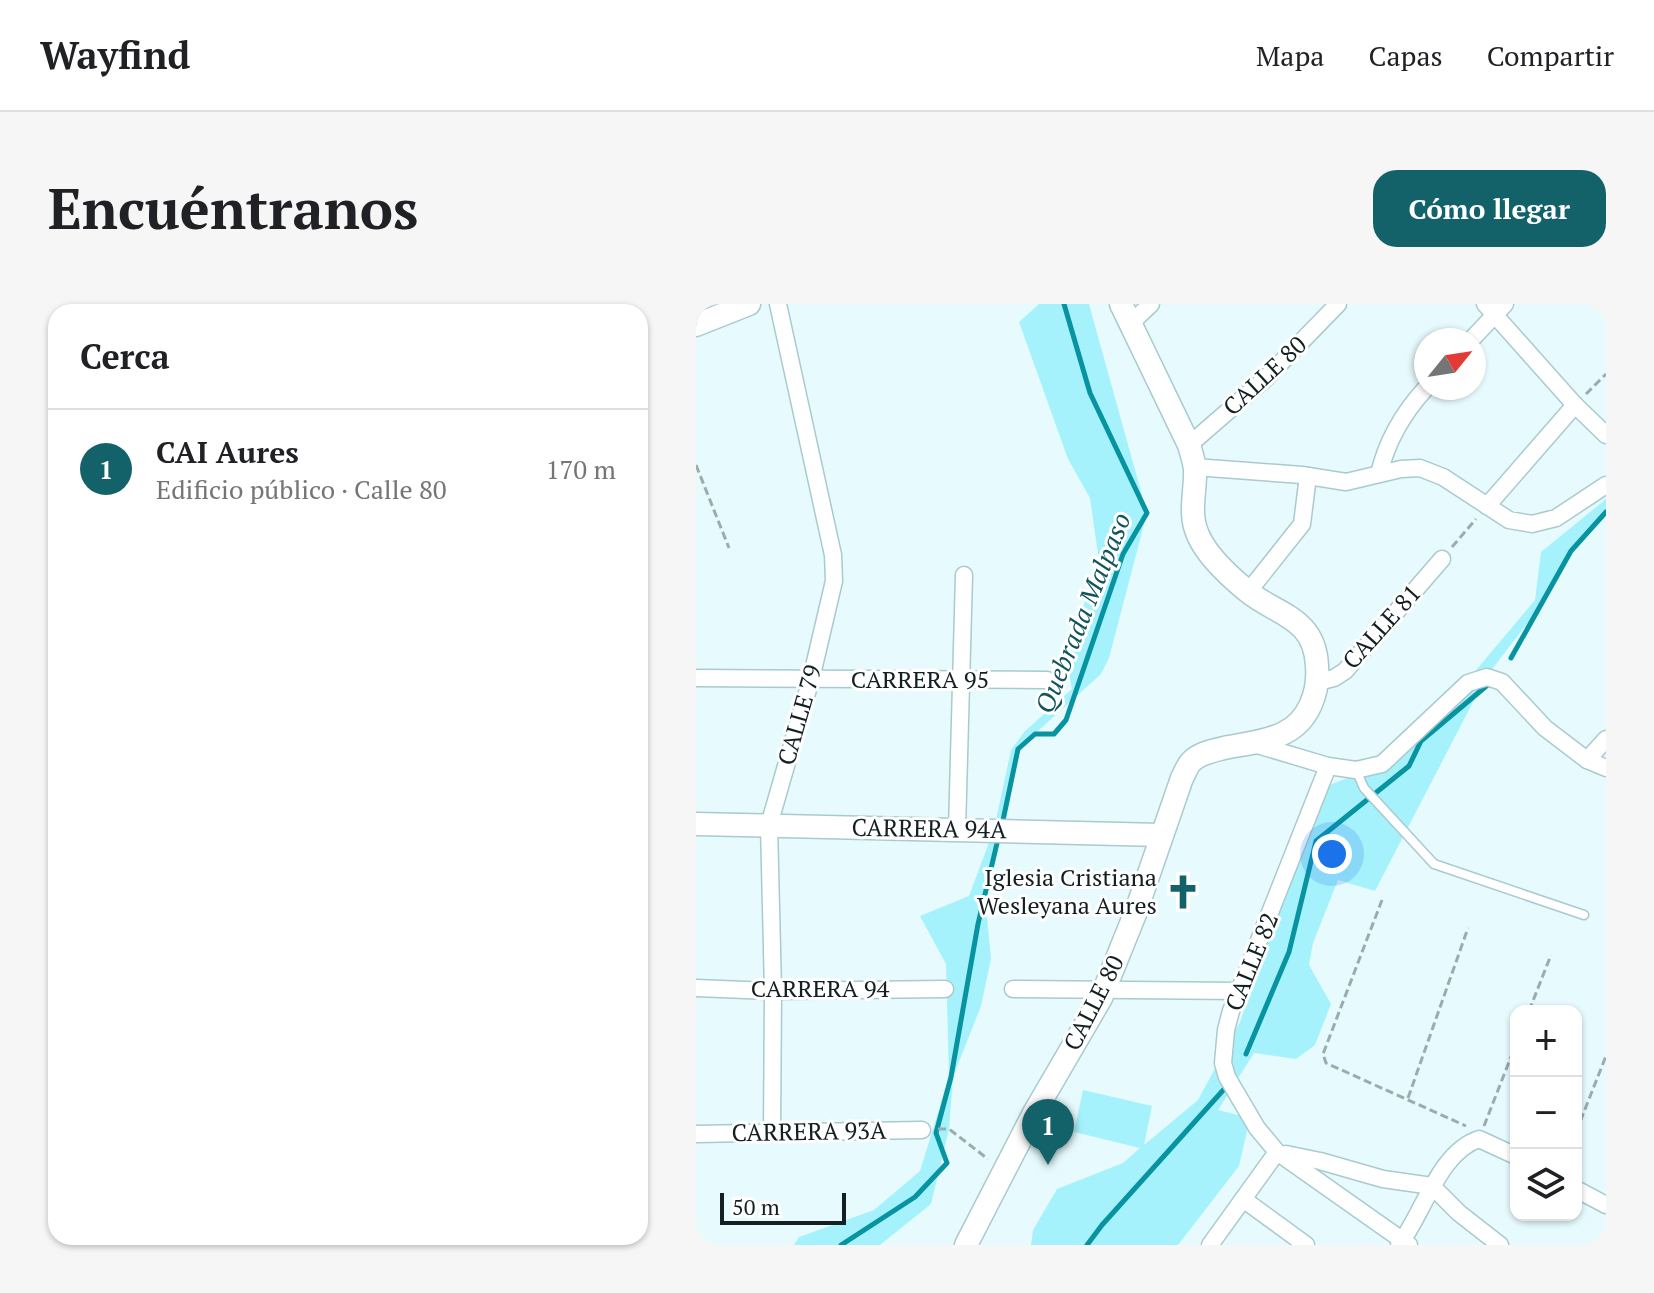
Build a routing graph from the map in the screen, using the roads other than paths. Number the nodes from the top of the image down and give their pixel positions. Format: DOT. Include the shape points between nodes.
graph roads {
  1 [pos="749,304"];
  2 [pos="778,304"];
  3 [pos="1151,304"];
  4 [pos="1338,304"];
  5 [pos="1495,308"];
  6 [pos="1127,313"];
  7 [pos="696,325"];
  8 [pos="1480,328"];
  9 [pos="1415,400"];
  10 [pos="1575,405"];
  11 [pos="1606,435"];
  12 [pos="1189,445"];
  13 [pos="1195,467"];
  14 [pos="1379,474"];
  15 [pos="1308,476"];
  16 [pos="1606,485"];
  17 [pos="1487,506"];
  18 [pos="1442,559"];
  19 [pos="964,575"];
  20 [pos="1248,592"];
  21 [pos="696,678"];
  22 [pos="811,679"];
  23 [pos="963,680"];
  24 [pos="1047,680"];
  25 [pos="1318,682"];
  26 [pos="1606,739"];
  27 [pos="1248,743"];
  28 [pos="1587,760"];
  29 [pos="1328,766"];
  30 [pos="1606,768"];
  31 [pos="1356,770"];
  32 [pos="696,824"];
  33 [pos="769,825"];
  34 [pos="957,830"];
  35 [pos="1161,835"];
  36 [pos="1584,915"];
  37 [pos="696,988"];
  38 [pos="1106,988"];
  39 [pos="945,989"];
  40 [pos="1013,989"];
  41 [pos="773,991"];
  42 [pos="1241,991"];
  43 [pos="922,1130"];
  44 [pos="772,1133"];
  45 [pos="696,1134"];
  46 [pos="1277,1152"];
  47 [pos="1510,1153"];
  48 [pos="1432,1186"];
  49 [pos="1582,1192"];
  50 [pos="1243,1199"];
  51 [pos="1606,1205"];
  52 [pos="1404,1244"];
  53 [pos="966,1245"];
  54 [pos="1210,1245"];
  55 [pos="1306,1245"];
  56 [pos="1500,1245"];
  1 -- 7 [label="street"];
  2 -- 22 [label="street, CALLE 79" via="833,555 834,581"];
  3 -- 6 [label="street"];
  4 -- 12 [label="street, CALLE 80" via="1264,380"];
  5 -- 8 [label="street"];
  5 -- 10 [label="street"];
  6 -- 12 [label="street"];
  9 -- 14 [label="street" via="1386,446"];
  10 -- 11 [label="street"];
  10 -- 17 [label="street"];
  12 -- 13 [label="street"];
  13 -- 15 [label="street"];
  13 -- 20 [label="street" via="1192,518 1198,536"];
  14 -- 15 [label="street" via="1346,482"];
  14 -- 17 [label="street" via="1420,468"];
  15 -- 20 [label="street" via="1302,524"];
  16 -- 17 [label="street" via="1556,518 1532,524 1509,520"];
  18 -- 25 [label="street, CALLE 81" via="1345,671"];
  19 -- 23 [label="street"];
  20 -- 25 [label="street" via="1296,620 1307,633 1317,657"];
  21 -- 22 [label="street, CARRERA 95"];
  22 -- 23 [label="street, CARRERA 95"];
  22 -- 33 [label="street, CALLE 79"];
  23 -- 24 [label="street, CARRERA 95"];
  23 -- 34 [label="street"];
  25 -- 27 [label="street, CALLE 81" via="1305,715 1285,733"];
  26 -- 28 [label="street"];
  27 -- 29 [label="street"];
  27 -- 35 [label="street, CALLE 80" via="1211,751 1191,762"];
  28 -- 30 [label="street"];
  28 -- 31 [label="street" via="1545,728 1502,682 1487,677 1468,683 1382,764"];
  29 -- 31 [label="street"];
  29 -- 42 [label="street, CALLE 82"];
  31 -- 36 [label="lane" via="1364,788 1434,864"];
  32 -- 33 [label="street, CARRERA 94A"];
  33 -- 34 [label="street, CARRERA 94A"];
  33 -- 41 [label="street, CALLE 79"];
  34 -- 35 [label="street, CARRERA 94A"];
  35 -- 38 [label="street, CALLE 80"];
  37 -- 41 [label="street, CARRERA 94"];
  38 -- 40 [label="street"];
  38 -- 42 [label="street"];
  38 -- 53 [label="street, CALLE 80"];
  39 -- 41 [label="street, CARRERA 94"];
  41 -- 44 [label="street, CALLE 79"];
  42 -- 46 [label="street, CALLE 82" via="1226,1030 1223,1063 1257,1128"];
  43 -- 44 [label="street, CARRERA 93A"];
  44 -- 45 [label="street, CARRERA 93A"];
  46 -- 48 [label="street"];
  46 -- 50 [label="street"];
  46 -- 52 [label="street, CALLE 82"];
  47 -- 48 [label="street" via="1480,1136 1465,1144"];
  48 -- 52 [label="street"];
  48 -- 56 [label="street"];
  49 -- 51 [label="street"];
  50 -- 54 [label="street"];
  50 -- 55 [label="street"];
}
